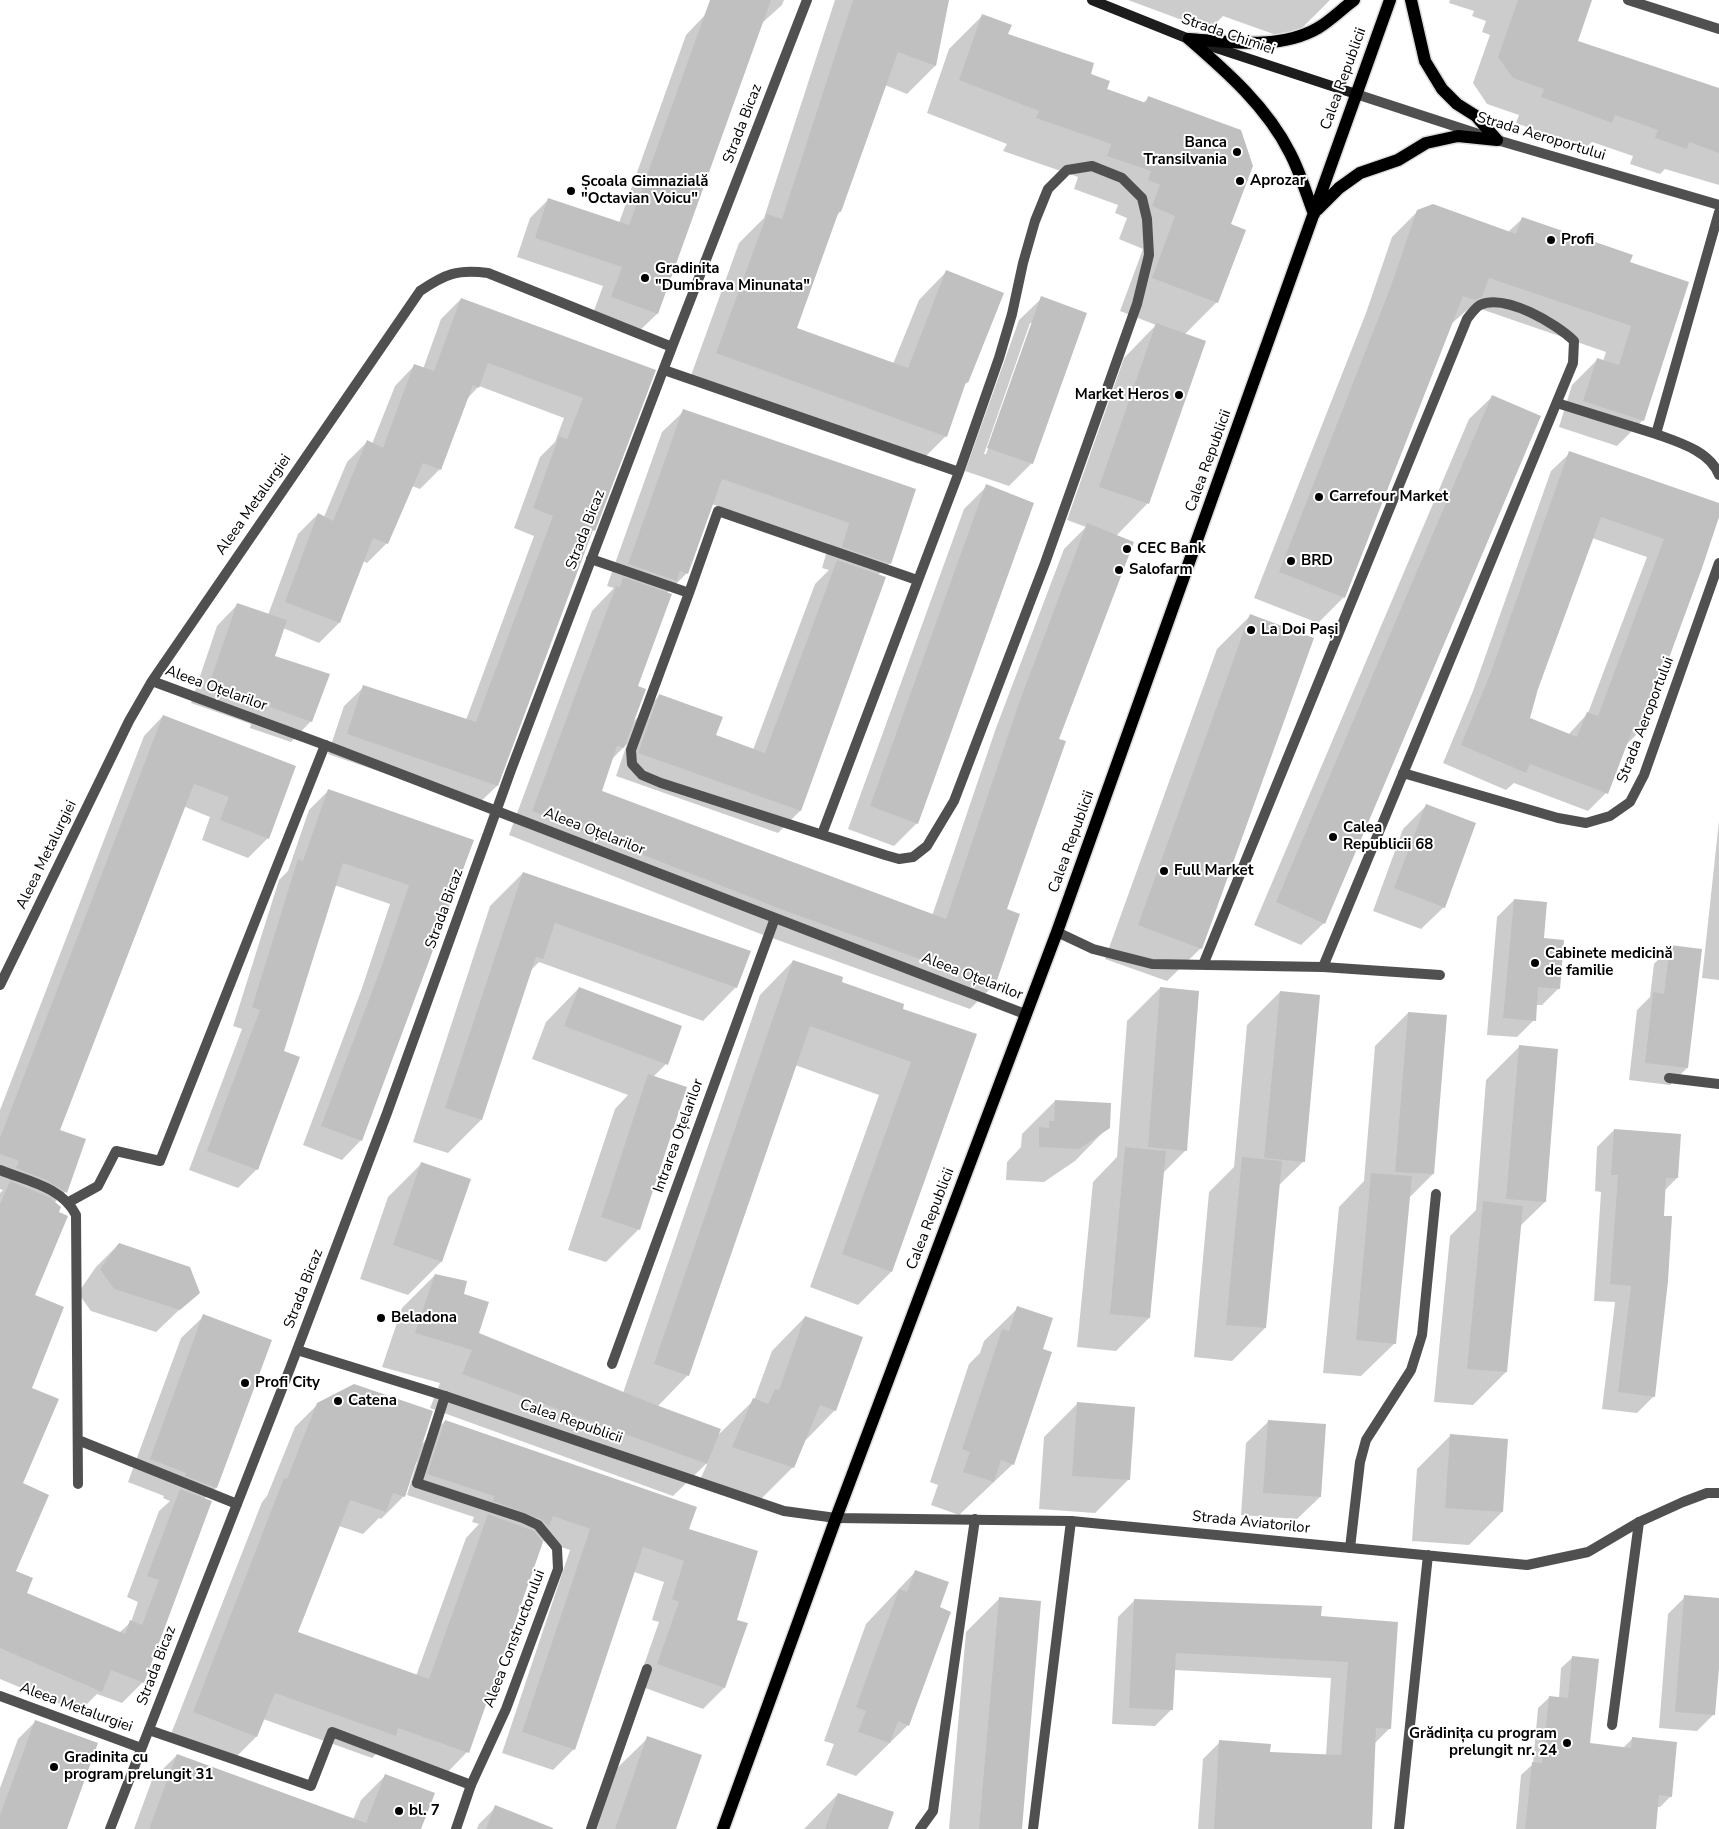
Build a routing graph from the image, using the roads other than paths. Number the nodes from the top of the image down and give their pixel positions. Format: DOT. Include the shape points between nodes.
graph roads {
  1 [pos="807,0"];
  2 [pos="1092,0"];
  3 [pos="1354,0"];
  4 [pos="1390,0"];
  5 [pos="1411,0"];
  6 [pos="1628,0"];
  7 [pos="1719,29"];
  8 [pos="1189,39"];
  9 [pos="1356,94"];
  10 [pos="1497,140"];
  11 [pos="1719,204"];
  12 [pos="1719,212"];
  13 [pos="1314,214"];
  14 [pos="672,347"];
  15 [pos="664,370"];
  16 [pos="1557,402"];
  17 [pos="1656,434"];
  18 [pos="958,472"];
  19 [pos="1719,475"];
  20 [pos="591,559"];
  21 [pos="1719,563"];
  22 [pos="917,580"];
  23 [pos="689,593"];
  24 [pos="152,681"];
  25 [pos="325,745"];
  26 [pos="1403,773"];
  27 [pos="496,810"];
  28 [pos="822,834"];
  29 [pos="775,918"];
  30 [pos="1057,932"];
  31 [pos="1203,965"];
  32 [pos="1323,967"];
  33 [pos="1440,975"];
  34 [pos="0,985"];
  35 [pos="1025,1014"];
  36 [pos="1669,1078"];
  37 [pos="1719,1084"];
  38 [pos="0,1170"];
  39 [pos="1436,1194"];
  40 [pos="69,1202"];
  41 [pos="297,1350"];
  42 [pos="612,1364"];
  43 [pos="445,1396"];
  44 [pos="78,1440"];
  45 [pos="78,1484"];
  46 [pos="1719,1493"];
  47 [pos="237,1504"];
  48 [pos="836,1518"];
  49 [pos="975,1519"];
  50 [pos="1071,1521"];
  51 [pos="1639,1522"];
  52 [pos="1350,1548"];
  53 [pos="1428,1556"];
  54 [pos="647,1669"];
  55 [pos="0,1696"];
  56 [pos="1612,1725"];
  57 [pos="149,1730"];
  58 [pos="141,1748"];
  59 [pos="471,1785"];
  60 [pos="110,1829"];
  61 [pos="456,1829"];
  62 [pos="591,1829"];
  63 [pos="723,1829"];
  64 [pos="920,1829"];
  65 [pos="1033,1829"];
  66 [pos="1399,1829"];
  1 -- 14 [label="street, Strada Bicaz"];
  2 -- 8 [label="main road, Strada Chimiei"];
  3 -- 8 [label="main road" via="1317,29 1277,41 1246,44"];
  4 -- 9 [label="main road, Calea Republicii"];
  5 -- 10 [label="main road" via="1425,61 1433,75 1457,104 1476,116"];
  6 -- 7 [label="street"];
  8 -- 9 [label="main road, Strada Chimiei"];
  8 -- 13 [label="main road" via="1246,91 1275,129 1290,152"];
  9 -- 10 [label="street, Strada Aeroportului"];
  9 -- 13 [label="main road, Calea Republicii"];
  10 -- 11 [label="street, Strada Aeroportului"];
  10 -- 13 [label="main road" via="1458,136 1426,142 1398,160 1360,173"];
  12 -- 17 [label="street"];
  13 -- 30 [label="main road, Calea Republicii"];
  14 -- 15 [label="street, Strada Bicaz"];
  14 -- 24 [label="street, Aleea Metalurgiei" via="488,273 467,270 442,276 420,291"];
  15 -- 18 [label="street"];
  15 -- 20 [label="street, Strada Bicaz"];
  16 -- 17 [label="street"];
  16 -- 26 [label="street"];
  16 -- 31 [label="street" via="1573,363 1574,341 1562,329 1533,314 1500,302 1480,305 1467,319"];
  17 -- 19 [label="street" via="1690,447 1716,466"];
  18 -- 22 [label="street"];
  18 -- 28 [label="street" via="1012,314 1028,247 1048,189 1067,170 1092,166 1122,178 1142,198 1147,220 1149,255 1138,304 1045,563 954,801 927,846 912,857 899,859"];
  20 -- 23 [label="street"];
  20 -- 27 [label="street, Strada Bicaz"];
  21 -- 26 [label="street, Strada Aeroportului" via="1644,774 1630,802 1610,816 1586,823 1558,818"];
  22 -- 23 [label="street" via="718,511"];
  22 -- 28 [label="street"];
  23 -- 28 [label="street" via="637,730 631,750 632,764 642,774 661,783"];
  24 -- 25 [label="street, Aleea Oțelarilor"];
  24 -- 34 [label="street, Aleea Metalurgiei" via="129,721"];
  25 -- 27 [label="street, Aleea Oțelarilor"];
  25 -- 40 [label="street" via="160,1161 116,1151 98,1186"];
  26 -- 32 [label="street"];
  27 -- 29 [label="street, Aleea Oțelarilor"];
  27 -- 41 [label="street, Strada Bicaz"];
  29 -- 35 [label="street, Aleea Oțelarilor"];
  29 -- 42 [label="street, Intrarea Oțelarilor"];
  30 -- 31 [label="street" via="1093,949 1152,964"];
  30 -- 35 [label="main road, Calea Republicii"];
  31 -- 32 [label="street"];
  32 -- 33 [label="street"];
  35 -- 48 [label="main road, Calea Republicii"];
  36 -- 37 [label="street"];
  38 -- 40 [label="street" via="56,1192"];
  39 -- 52 [label="street" via="1422,1335 1411,1370 1366,1440 1360,1462"];
  40 -- 44 [label="street" via="76,1214"];
  41 -- 43 [label="street, Calea Republicii"];
  41 -- 47 [label="street, Strada Bicaz"];
  43 -- 48 [label="street, Calea Republicii" via="784,1511"];
  43 -- 59 [label="street, Aleea Constructorului" via="418,1483 524,1518 538,1526 557,1548 558,1568 506,1709"];
  44 -- 45 [label="street"];
  44 -- 47 [label="street"];
  46 -- 51 [label="street, Strada Aviatorilor" via="1707,1493"];
  47 -- 57 [label="street, Strada Bicaz"];
  48 -- 49 [label="street, Strada Aviatorilor"];
  48 -- 63 [label="main road, Calea Republicii"];
  49 -- 50 [label="street, Strada Aviatorilor"];
  49 -- 64 [label="street" via="933,1812"];
  50 -- 52 [label="street, Strada Aviatorilor"];
  50 -- 65 [label="street"];
  51 -- 53 [label="street, Strada Aviatorilor" via="1588,1552 1527,1565"];
  51 -- 56 [label="street"];
  52 -- 53 [label="street, Strada Aviatorilor"];
  53 -- 66 [label="street"];
  54 -- 62 [label="street"];
  55 -- 58 [label="street, Aleea Metalurgiei"];
  57 -- 58 [label="street, Strada Bicaz"];
  57 -- 59 [label="street" via="311,1786 332,1732"];
  58 -- 60 [label="street, Strada Bicaz"];
  59 -- 61 [label="street, Aleea Constructorului"];
}
